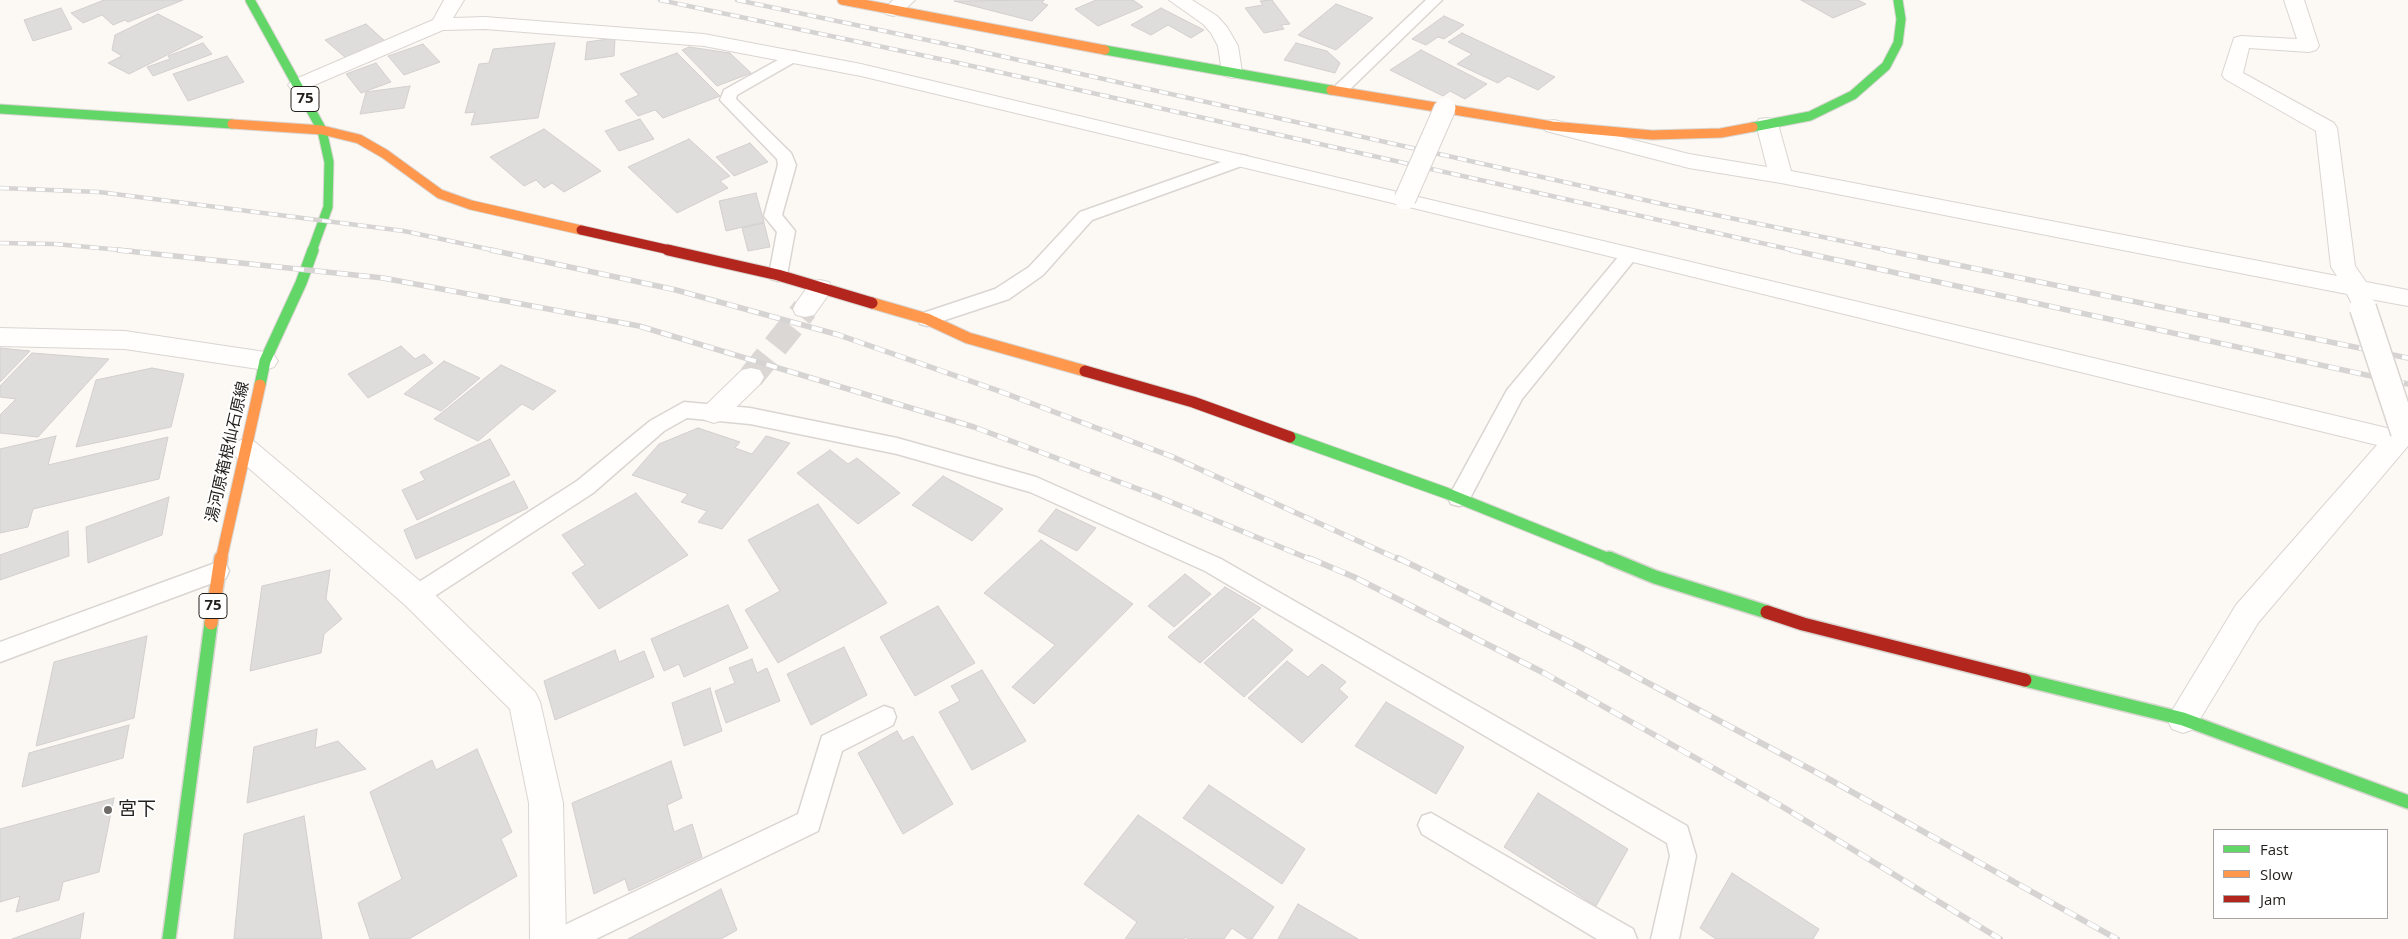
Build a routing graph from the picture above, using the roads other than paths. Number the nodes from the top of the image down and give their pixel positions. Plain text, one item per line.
1 (250, 0) edge
2 (454, 0) edge
3 (842, 0) edge
4 (1179, 0) edge
5 (1436, 0) edge
6 (1898, 0) edge
7 (2294, 0) edge
8 (899, 5) edge
9 (440, 24) junction
10 (794, 56) junction
11 (1232, 72) junction
12 (298, 85) junction
13 (1340, 91) junction
14 (1445, 108) junction
15 (0, 109) edge
16 (1767, 124) junction
17 (1552, 126) junction
18 (322, 130) junction
19 (1241, 160) junction
20 (1781, 176) junction
21 (1405, 199) junction
22 (1630, 254) junction
23 (778, 275) junction
24 (820, 288) junction
25 (2361, 298) junction
26 (2408, 298) edge
27 (805, 309) tunnel mouth
28 (927, 319) junction
29 (0, 338) edge
30 (265, 361) junction
31 (751, 377) tunnel mouth
32 (714, 413) junction
33 (2400, 436) junction
34 (245, 449) junction
35 (1459, 498) junction
36 (218, 571) junction
37 (416, 596) junction
38 (0, 652) edge
39 (884, 717) dead end
40 (2183, 720) junction
41 (2408, 802) edge
42 (1431, 825) dead end
43 (169, 939) edge
44 (548, 939) edge
45 (566, 939) edge
46 (1623, 939) edge
47 (1665, 939) edge

1 - 12 street, 湯河原箱根仙石原線 / 75
2 - 9 street
3 - 8 street
4 - 11 street
5 - 13 lane
6 - 16 street
7 - 25 street
8 - 11 street
9 - 10 street
9 - 12 street
10 - 19 street
10 - 23 lane
11 - 13 street
12 - 18 street, 湯河原箱根仙石原線 / 75
13 - 14 street
14 - 17 street
14 - 21 street, bridge
15 - 18 street
16 - 17 street
16 - 20 street
17 - 20 street
18 - 23 street
18 - 30 street, 湯河原箱根仙石原線 / 75
19 - 21 street
19 - 28 lane
20 - 25 street
21 - 22 street
22 - 33 street
22 - 35 lane
23 - 24 street
24 - 27 street
24 - 28 street
25 - 26 street
25 - 33 street, bridge
28 - 35 street
29 - 30 street
30 - 34 street, 湯河原箱根仙石原線 / 75
31 - 32 street
32 - 37 lane
32 - 47 lane
33 - 40 street
34 - 36 street, 湯河原箱根仙石原線 / 75
34 - 37 street
35 - 40 street
36 - 38 lane
36 - 43 street, 湯河原箱根仙石原線 / 75
37 - 44 street
39 - 45 lane
40 - 41 street
42 - 46 lane

